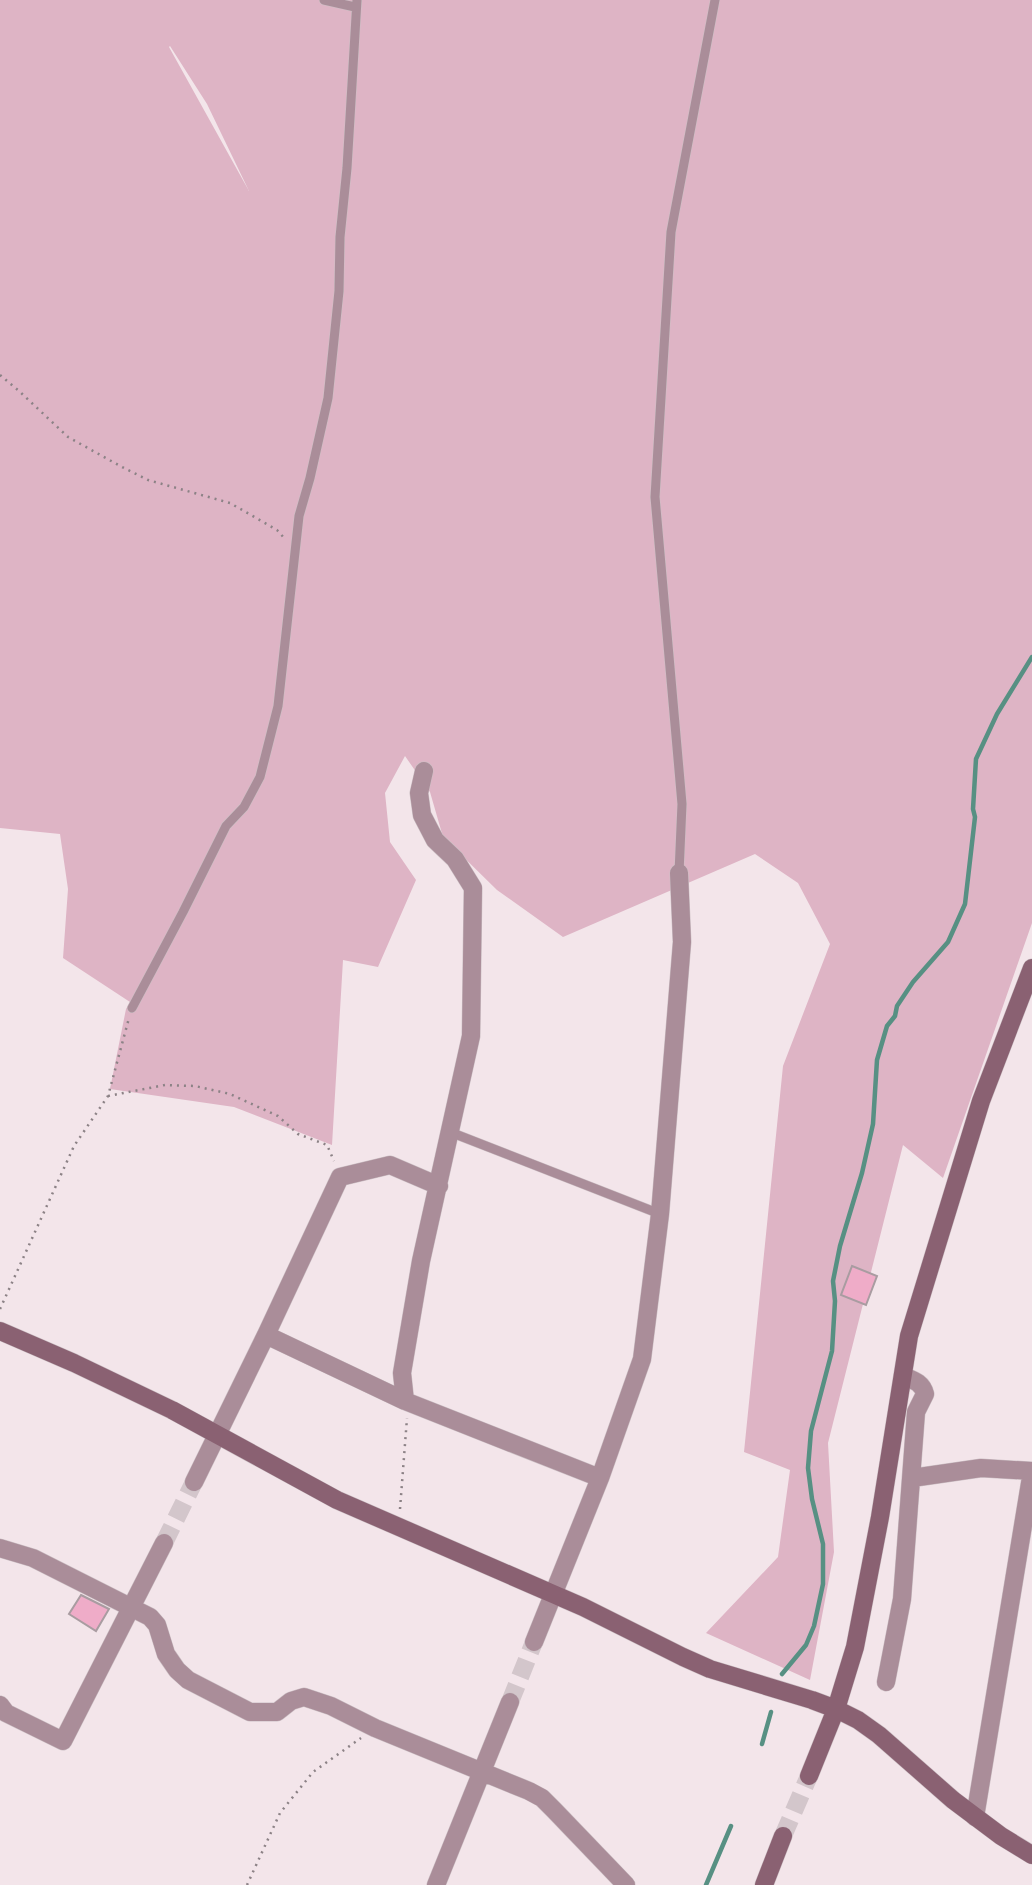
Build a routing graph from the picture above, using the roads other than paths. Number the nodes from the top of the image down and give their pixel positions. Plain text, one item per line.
1 (324, 0) edge
2 (716, 0) edge
3 (356, 4) edge
4 (424, 771) dead end
5 (679, 873) joint
6 (1032, 968) edge
7 (132, 1008) road end
8 (450, 1132) junction
9 (439, 1186) junction
10 (660, 1214) junction
11 (0, 1331) edge
12 (266, 1335) junction
13 (903, 1376) junction
14 (405, 1401) junction
15 (218, 1434) junction
16 (1032, 1471) edge
17 (600, 1478) junction
18 (912, 1478) junction
19 (194, 1482) tunnel mouth
20 (164, 1543) tunnel mouth
21 (0, 1548) edge
22 (554, 1594) junction
23 (132, 1607) junction
24 (534, 1642) tunnel mouth
25 (886, 1682) dead end
26 (510, 1702) tunnel mouth
27 (0, 1706) edge
28 (836, 1709) junction
29 (482, 1771) junction
30 (809, 1776) tunnel mouth
31 (975, 1817) junction
32 (783, 1836) tunnel mouth
33 (1032, 1855) edge
34 (436, 1885) edge
35 (626, 1885) edge
36 (764, 1885) edge

1 - 3 lane
2 - 5 lane
3 - 7 lane
4 - 8 street
5 - 10 street
6 - 13 street
8 - 9 street
8 - 10 lane
9 - 12 street
9 - 14 street
10 - 17 street
11 - 15 street
12 - 14 street
12 - 15 street
13 - 18 street
13 - 28 street
14 - 17 street
15 - 19 street
15 - 22 street
16 - 18 street
16 - 31 street
17 - 22 street
18 - 25 street
20 - 23 street
21 - 23 street
22 - 24 street
22 - 28 street
23 - 27 street
23 - 29 street
26 - 29 street
28 - 30 street
28 - 31 street
29 - 34 street
29 - 35 street
31 - 33 street
32 - 36 street

